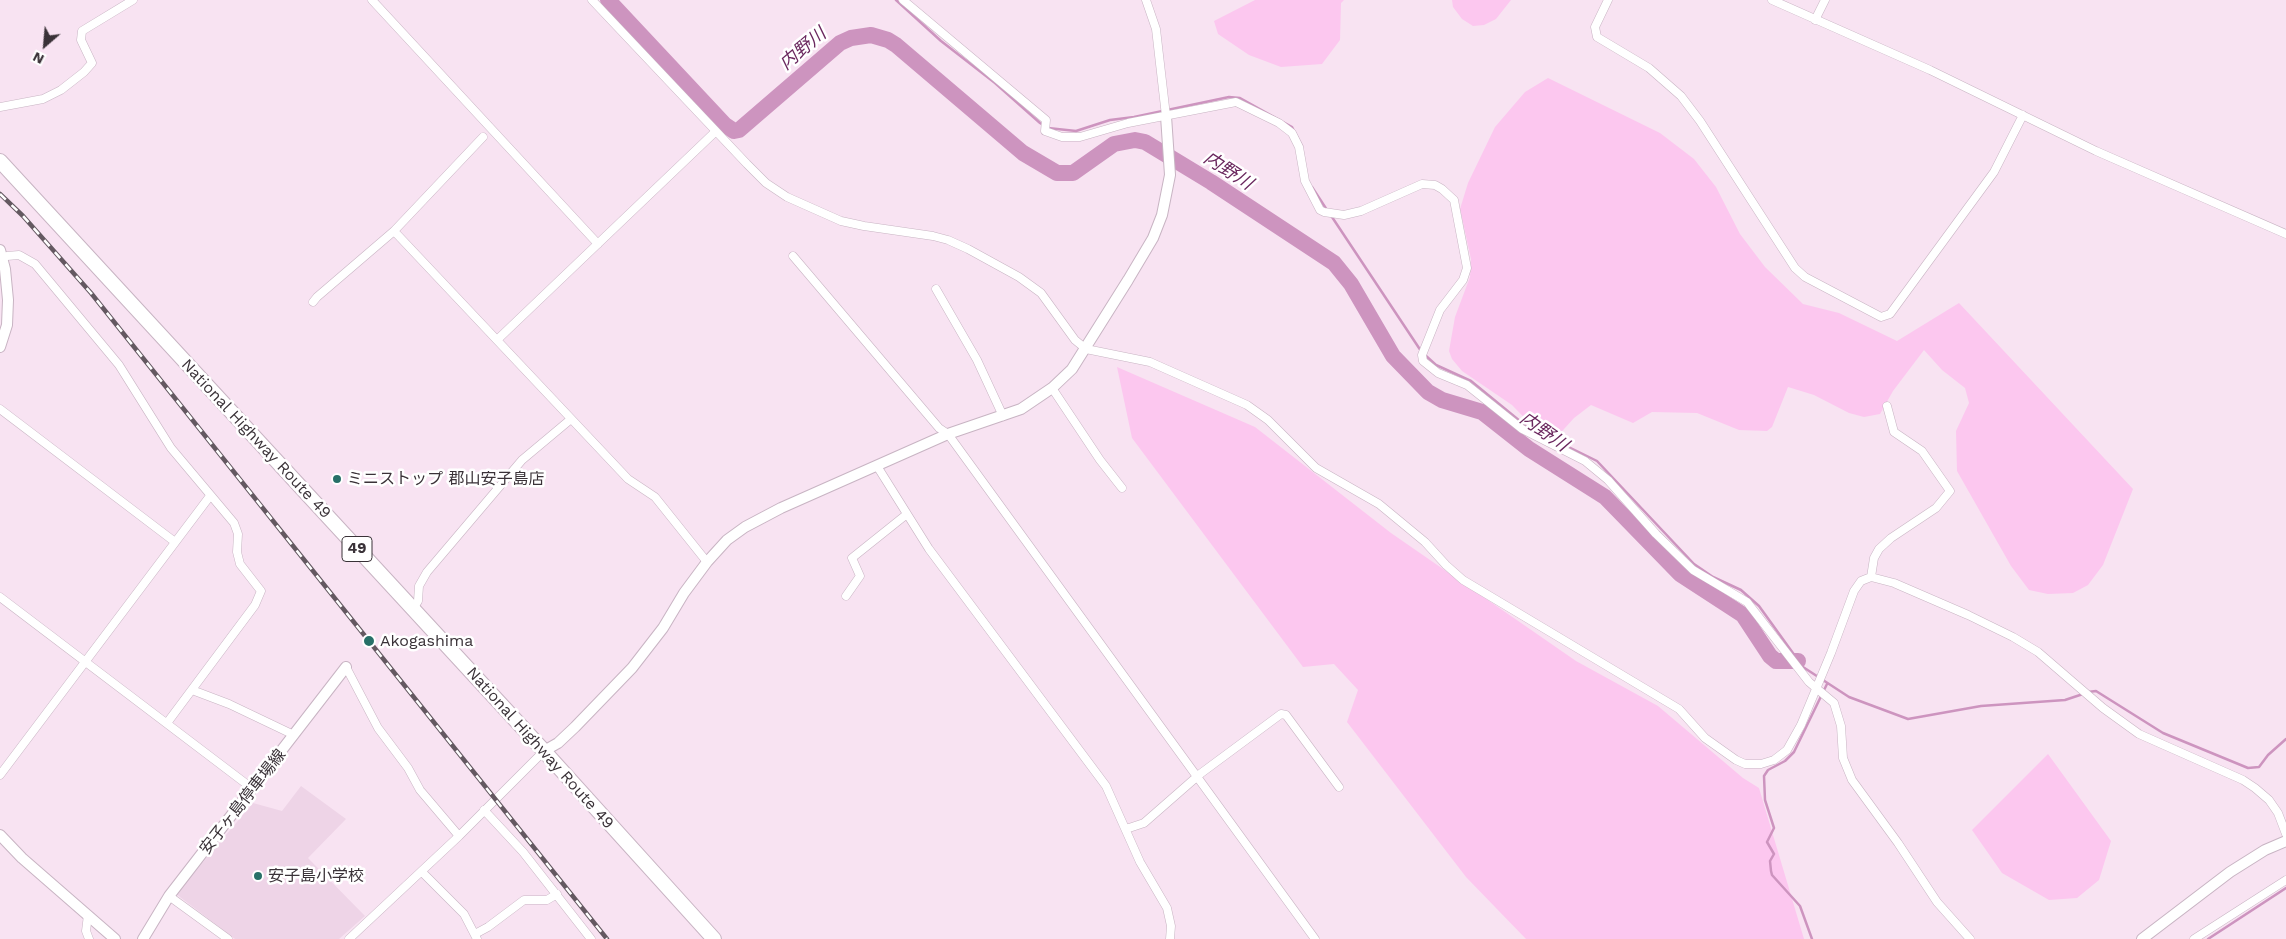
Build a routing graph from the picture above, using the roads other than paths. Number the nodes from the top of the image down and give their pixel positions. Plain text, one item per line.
1 (133, 0) edge
2 (372, 0) edge
3 (592, 0) edge
4 (904, 0) edge
5 (1146, 0) edge
6 (1608, 0) edge
7 (1772, 0) edge
8 (1825, 0) edge
9 (1816, 20) junction
10 (0, 107) edge
11 (2023, 115) junction
12 (1166, 116) junction
13 (716, 133) junction
14 (483, 137) dead end
15 (0, 161) edge
16 (394, 231) junction
17 (2286, 234) edge
18 (598, 244) junction
19 (1, 254) edge
20 (793, 256) dead end
21 (936, 289) dead end
22 (313, 302) dead end
23 (497, 340) junction
24 (0, 347) edge
25 (1086, 349) junction
26 (1052, 388) junction
27 (1887, 406) dead end
28 (0, 409) edge
29 (1003, 416) junction
30 (570, 419) junction
31 (948, 434) junction
32 (877, 466) junction
33 (1122, 488) dead end
34 (210, 496) junction
35 (907, 514) junction
36 (176, 542) junction
37 (707, 562) junction
38 (1870, 576) junction
39 (846, 596) dead end
40 (0, 597) edge
41 (413, 609) junction
42 (85, 662) junction
43 (346, 667) joint
44 (1816, 688) junction
45 (192, 690) junction
46 (167, 723) junction
47 (294, 735) junction
48 (544, 751) junction
49 (0, 775) edge
50 (1198, 778) junction
51 (1339, 787) dead end
52 (253, 789) junction
53 (484, 810) junction
54 (1126, 829) junction
55 (2286, 834) edge
56 (0, 835) edge
57 (459, 836) junction
58 (2286, 841) edge
59 (422, 872) junction
60 (2286, 880) edge
61 (557, 894) junction
62 (170, 896) junction
63 (88, 915) junction
64 (476, 936) edge
65 (2145, 938) edge
66 (89, 939) edge
67 (115, 939) edge
68 (143, 939) edge
69 (228, 939) edge
70 (349, 939) edge
71 (590, 939) edge
72 (714, 939) edge
73 (1170, 939) edge
74 (1315, 939) edge
75 (1970, 939) edge
76 (2194, 939) edge

1 - 10 street
2 - 18 street
3 - 13 street
4 - 12 street
5 - 12 street
6 - 11 street
7 - 9 street
8 - 9 street
9 - 11 street
11 - 17 street
12 - 25 street
12 - 44 street
13 - 18 street
13 - 25 street
14 - 16 street
15 - 41 highway, National Highway Route 49 / 49
16 - 22 street
16 - 23 street
18 - 23 street
19 - 24 street
19 - 34 street
20 - 31 street
21 - 29 street
23 - 30 street
25 - 26 street
25 - 44 street
26 - 29 street
26 - 33 street
27 - 38 street
28 - 36 street
29 - 31 street
30 - 37 street
30 - 41 street
31 - 32 street
31 - 50 street
32 - 35 street
32 - 37 street
34 - 36 street
34 - 45 street
35 - 39 street
35 - 54 street
36 - 42 street
37 - 48 street
38 - 44 street
38 - 55 street
40 - 42 street
41 - 48 highway, National Highway Route 49 / 49
42 - 46 street
42 - 49 street
43 - 47 street, 安子ヶ島停車場線
43 - 57 street
44 - 75 street
45 - 46 street
45 - 47 street
46 - 52 street
47 - 52 street, 安子ヶ島停車場線
48 - 53 street
48 - 72 highway, National Highway Route 49 / 49
50 - 51 street
50 - 54 street
50 - 74 street
52 - 62 street, 安子ヶ島停車場線
53 - 57 street
53 - 61 street
54 - 73 street
56 - 63 street
57 - 59 street
58 - 65 street
59 - 64 street
59 - 70 street
60 - 76 street
61 - 64 street
61 - 71 street
62 - 68 street, 安子ヶ島停車場線
62 - 69 street
63 - 66 street
63 - 67 street

